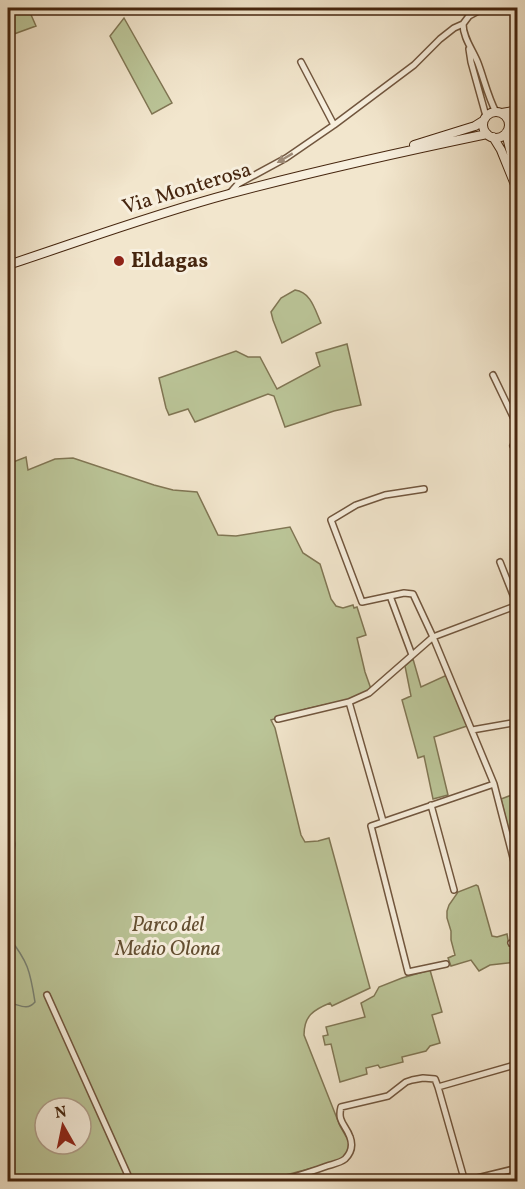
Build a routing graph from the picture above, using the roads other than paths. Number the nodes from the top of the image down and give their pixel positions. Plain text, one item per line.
1 (484, 8) edge
2 (463, 24) junction
3 (469, 45) junction
4 (301, 62) dead end
5 (518, 110) edge
6 (499, 113) junction
7 (485, 119) junction
8 (518, 122) edge
9 (334, 125) junction
10 (507, 130) junction
11 (490, 136) junction
12 (378, 157) junction
13 (518, 181) edge
14 (518, 192) edge
15 (229, 194) junction
16 (8, 265) edge
17 (493, 375) dead end
18 (518, 427) edge
19 (424, 489) dead end
20 (500, 562) dead end
21 (390, 596) junction
22 (517, 605) edge
23 (434, 637) junction
24 (412, 655) junction
25 (349, 702) junction
26 (278, 719) dead end
27 (518, 722) edge
28 (472, 730) junction
29 (494, 784) junction
30 (431, 805) junction
31 (383, 821) junction
32 (514, 853) edge
33 (518, 877) edge
34 (454, 890) dead end
35 (518, 941) edge
36 (511, 943) dead end
37 (446, 963) dead end
38 (47, 995) dead end
39 (518, 1064) edge
40 (438, 1087) junction
41 (516, 1168) edge
42 (299, 1176) junction
43 (518, 1179) edge
44 (465, 1181) edge
45 (132, 1182) edge
46 (277, 1182) edge
47 (304, 1182) edge

1 - 2 street
2 - 3 street
2 - 9 street
3 - 6 street
3 - 7 street
4 - 9 street
5 - 6 main road
6 - 7 main road
6 - 10 main road
7 - 11 main road
7 - 12 main road, Via Monterosa
8 - 10 main road
9 -> 15 street
10 - 11 main road
10 - 13 main road
11 - 12 main road, Via Monterosa
11 - 14 main road
12 - 15 main road, Via Monterosa
15 - 16 main road, Via Monterosa
17 - 18 street
19 - 21 street
20 - 22 street
21 - 23 street
21 - 24 street
22 - 23 street
23 - 24 street
23 - 28 street
24 - 25 street
25 - 26 street
25 - 31 street
27 - 28 street
28 - 29 street
29 - 30 street
29 - 32 street
30 - 31 street
30 - 34 street
31 - 37 street
32 - 33 street
35 - 36 street
38 - 45 street
39 - 40 street
40 - 42 street
40 - 44 street
41 - 43 street
41 - 44 street
42 - 46 street
42 - 47 street

